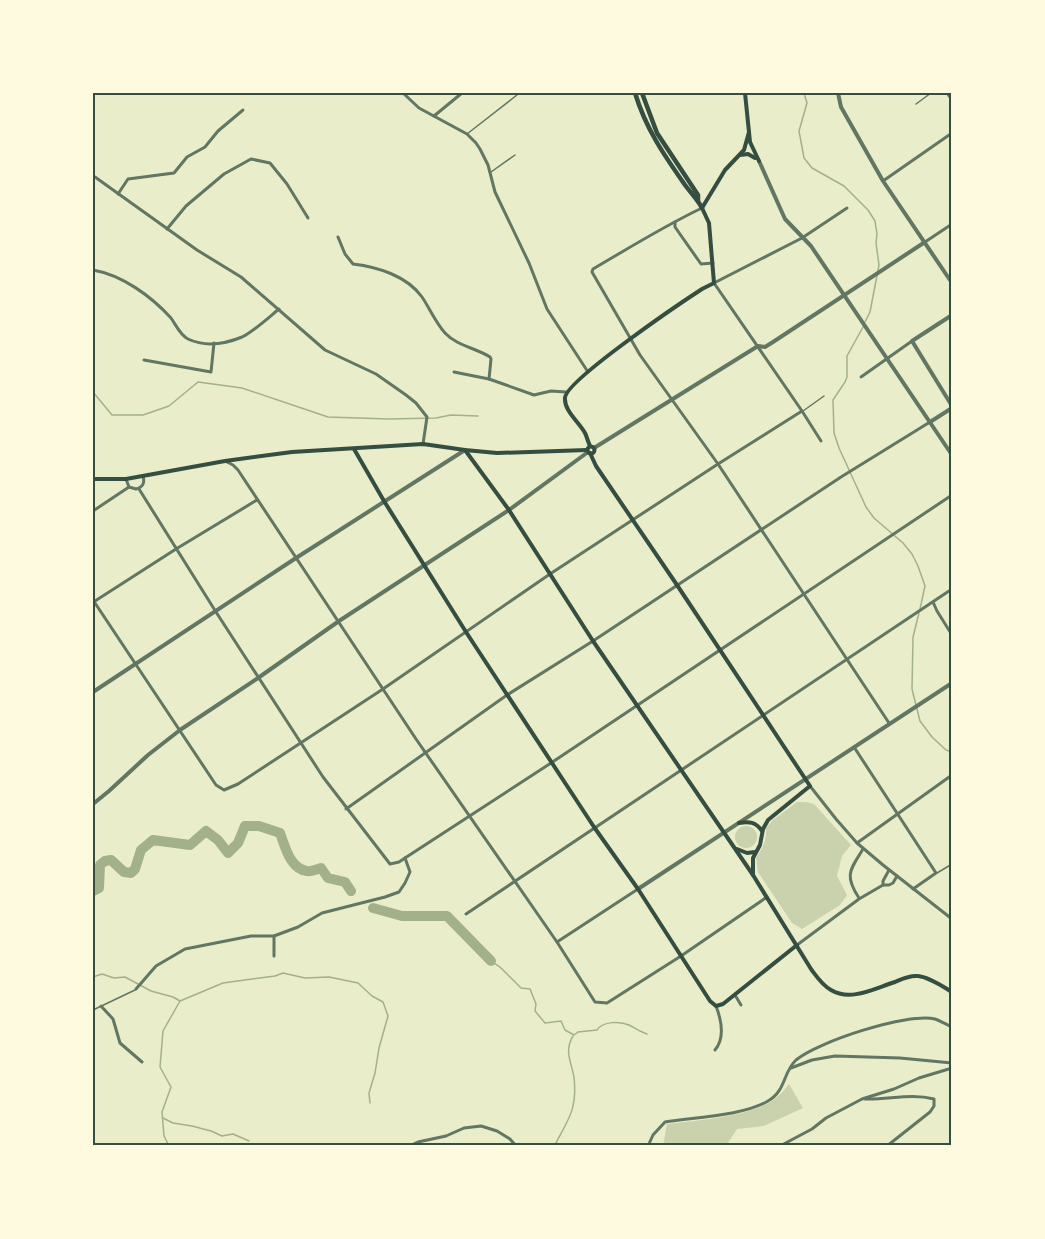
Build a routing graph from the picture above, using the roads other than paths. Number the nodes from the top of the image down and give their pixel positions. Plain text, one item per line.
1 (403, 93) edge
2 (462, 93) edge
3 (635, 93) edge
4 (642, 93) edge
5 (745, 93) edge
6 (838, 93) edge
7 (931, 93) edge
8 (947, 93) edge
9 (517, 95) dead end
10 (952, 100) edge
11 (916, 104) dead end
12 (243, 110) dead end
13 (434, 116) junction
14 (749, 132) junction
15 (952, 133) edge
16 (467, 134) junction
17 (515, 155) dead end
18 (739, 156) junction
19 (759, 161) junction
20 (490, 173) junction
21 (95, 177) dead end
22 (883, 180) junction
23 (118, 194) junction
24 (699, 201) junction
25 (702, 208) junction
26 (847, 208) dead end
27 (308, 218) dead end
28 (676, 221) junction
29 (952, 224) edge
30 (167, 229) junction
31 (338, 237) dead end
32 (802, 238) junction
33 (925, 242) junction
34 (713, 263) junction
35 (93, 270) edge
36 (714, 283) junction
37 (952, 283) edge
38 (844, 295) junction
39 (279, 309) junction
40 (952, 315) edge
41 (630, 339) junction
42 (912, 341) junction
43 (214, 343) junction
44 (758, 346) junction
45 (887, 358) junction
46 (144, 360) dead end
47 (454, 372) dead end
48 (588, 372) junction
49 (861, 377) dead end
50 (489, 379) junction
51 (566, 392) junction
52 (824, 396) dead end
53 (672, 399) junction
54 (952, 407) edge
55 (802, 411) junction
56 (930, 422) junction
57 (821, 441) dead end
58 (423, 444) junction
59 (354, 449) junction
60 (465, 450) junction
61 (590, 450) junction
62 (952, 455) edge
63 (225, 461) junction
64 (717, 464) junction
65 (143, 477) junction
66 (93, 479) edge
67 (126, 479) junction
68 (129, 487) junction
69 (139, 489) junction
70 (952, 495) edge
71 (258, 500) junction
72 (384, 501) junction
73 (508, 510) junction
74 (93, 511) edge
75 (633, 520) junction
76 (761, 530) junction
77 (176, 549) junction
78 (296, 558) junction
79 (425, 565) junction
80 (550, 574) junction
81 (677, 585) junction
82 (952, 589) edge
83 (804, 595) junction
84 (93, 601) edge
85 (933, 602) junction
86 (216, 612) junction
87 (339, 621) junction
88 (466, 632) junction
89 (952, 635) edge
90 (593, 641) junction
91 (720, 650) junction
92 (847, 660) junction
93 (136, 664) junction
94 (258, 678) junction
95 (952, 683) edge
96 (383, 689) junction
97 (93, 692) edge
98 (507, 695) junction
99 (638, 705) junction
100 (763, 716) junction
101 (889, 723) junction
102 (180, 730) junction
103 (300, 743) junction
104 (853, 747) junction
105 (426, 753) junction
106 (551, 763) junction
107 (682, 770) junction
108 (952, 775) edge
109 (805, 779) junction
110 (810, 786) junction
111 (93, 804) edge
112 (346, 809) junction
113 (896, 815) junction
114 (469, 816) junction
115 (740, 823) junction
116 (594, 827) junction
117 (763, 832) junction
118 (724, 834) junction
119 (857, 843) junction
120 (734, 847) junction
121 (863, 849) junction
122 (756, 851) junction
123 (405, 858) junction
124 (952, 864) edge
125 (889, 870) junction
126 (936, 873) junction
127 (753, 875) junction
128 (897, 876) junction
129 (514, 881) junction
130 (883, 885) junction
131 (638, 889) junction
132 (913, 889) junction
133 (767, 897) junction
134 (859, 899) junction
135 (465, 914) dead end
136 (952, 919) edge
137 (274, 936) junction
138 (557, 942) junction
139 (797, 945) junction
140 (274, 956) dead end
141 (681, 956) junction
142 (136, 989) joint
143 (952, 992) edge
144 (735, 995) junction
145 (741, 1005) dead end
146 (101, 1006) junction
147 (716, 1006) junction
148 (93, 1010) edge
149 (952, 1027) edge
150 (715, 1050) dead end
151 (142, 1062) dead end
152 (952, 1063) edge
153 (952, 1068) edge
154 (789, 1069) junction
155 (862, 1099) junction
156 (409, 1146) edge
157 (516, 1146) edge
158 (648, 1146) edge
159 (780, 1146) edge
160 (887, 1146) edge

1 - 13 street
2 - 13 street
3 - 24 main road
4 - 24 main road
5 - 14 main road
6 - 22 street
7 - 11 lane
8 - 10 street
9 - 16 lane
12 - 23 street
13 - 16 street
14 - 18 main road
14 - 19 main road
15 - 22 street
16 - 20 street
17 - 20 lane
18 - 19 main road
18 - 25 main road
19 - 32 street
20 - 48 street
21 - 23 street
22 - 33 street
23 - 30 street
24 - 25 main road
25 - 28 street
25 - 34 main road
26 - 32 street
27 - 30 street
28 - 34 street
28 - 41 street
29 - 33 street
30 - 39 street
31 - 50 street
32 - 36 street
32 - 38 street
33 - 37 street
33 - 38 street
34 - 36 main road
35 - 43 street
36 - 41 main road
36 - 44 street
38 - 44 street
38 - 45 street
39 - 43 street
39 - 58 street
40 - 42 street
41 - 48 main road
41 - 53 street
42 - 45 street
42 - 54 street
43 - 46 street
44 - 53 street
44 - 55 street
45 - 49 street
45 - 56 street
47 - 50 street
48 - 51 main road
50 - 51 street
51 - 61 main road
52 - 55 lane
53 - 61 street
53 - 64 street
54 - 56 street
55 - 57 street
55 - 64 street
56 - 62 street
56 - 76 street
58 - 59 main road
58 - 60 main road
59 - 63 main road
59 - 72 main road
60 - 61 main road
60 - 72 street
60 - 73 main road
61 - 73 street
61 - 75 main road
63 - 65 main road
63 - 71 street
64 - 75 street
64 - 76 street
65 - 67 main road
65 - 69 street
66 - 67 main road
67 - 68 street
68 - 69 street
68 - 74 street
69 - 77 street
70 - 83 street
71 - 77 street
71 - 78 street
72 - 78 street
72 - 79 main road
73 - 79 street
73 - 80 main road
75 - 80 street
75 - 81 main road
76 - 81 street
76 - 83 street
77 - 84 street
77 - 86 street
78 - 86 street
78 - 87 street
79 - 87 street
79 - 88 main road
80 - 88 street
80 - 90 main road
81 - 90 street
81 - 91 main road
82 - 85 street
83 - 91 street
83 - 92 street
84 - 93 street
85 - 89 street
85 - 92 street
86 - 93 street
86 - 94 street
87 - 94 street
87 - 96 street
88 - 96 street
88 - 98 main road
90 - 98 street
90 - 99 main road
91 - 99 street
91 - 100 main road
92 - 100 street
92 - 101 street
93 - 97 street
93 - 102 street
94 - 102 street
94 - 103 street
95 - 101 street
96 - 103 street
96 - 105 street
98 - 105 street
98 - 106 main road
99 - 106 street
99 - 107 main road
100 - 107 street
100 - 109 main road
101 - 104 street
102 - 103 street
102 - 111 street
103 - 112 street
104 - 109 street
104 - 113 street
105 - 112 street
105 - 114 street
106 - 114 street
106 - 116 main road
107 - 116 street
107 - 118 main road
108 - 113 street
109 - 110 main road
109 - 115 street
110 - 117 main road
110 - 119 street
112 - 123 street
113 - 119 street
113 - 126 street
114 - 123 street
114 - 129 street
115 - 117 main road
115 - 118 street
116 - 129 street
116 - 131 main road
117 - 122 main road
118 - 120 main road
118 - 131 street
119 - 121 street
120 - 122 main road
120 - 127 main road
121 - 125 street
121 - 134 street
122 - 127 main road
123 - 137 street
124 - 126 lane
125 - 128 street
125 - 130 street
126 - 132 street
127 - 133 main road
128 - 130 street
128 - 132 street
129 - 135 street
129 - 138 street
130 - 134 street
131 - 138 street
131 - 141 main road
132 - 136 street
133 - 139 main road
133 - 141 street
134 - 139 street
137 - 140 street
137 - 142 street
138 - 141 street
139 - 143 main road
139 - 144 main road
141 - 147 main road
142 - 146 lane
144 - 145 street
144 - 147 main road
146 - 148 lane
146 - 151 street
147 - 150 street
149 - 154 street
152 - 154 street
153 - 155 street
154 - 158 street
155 - 159 street
155 - 160 street
156 - 157 street

